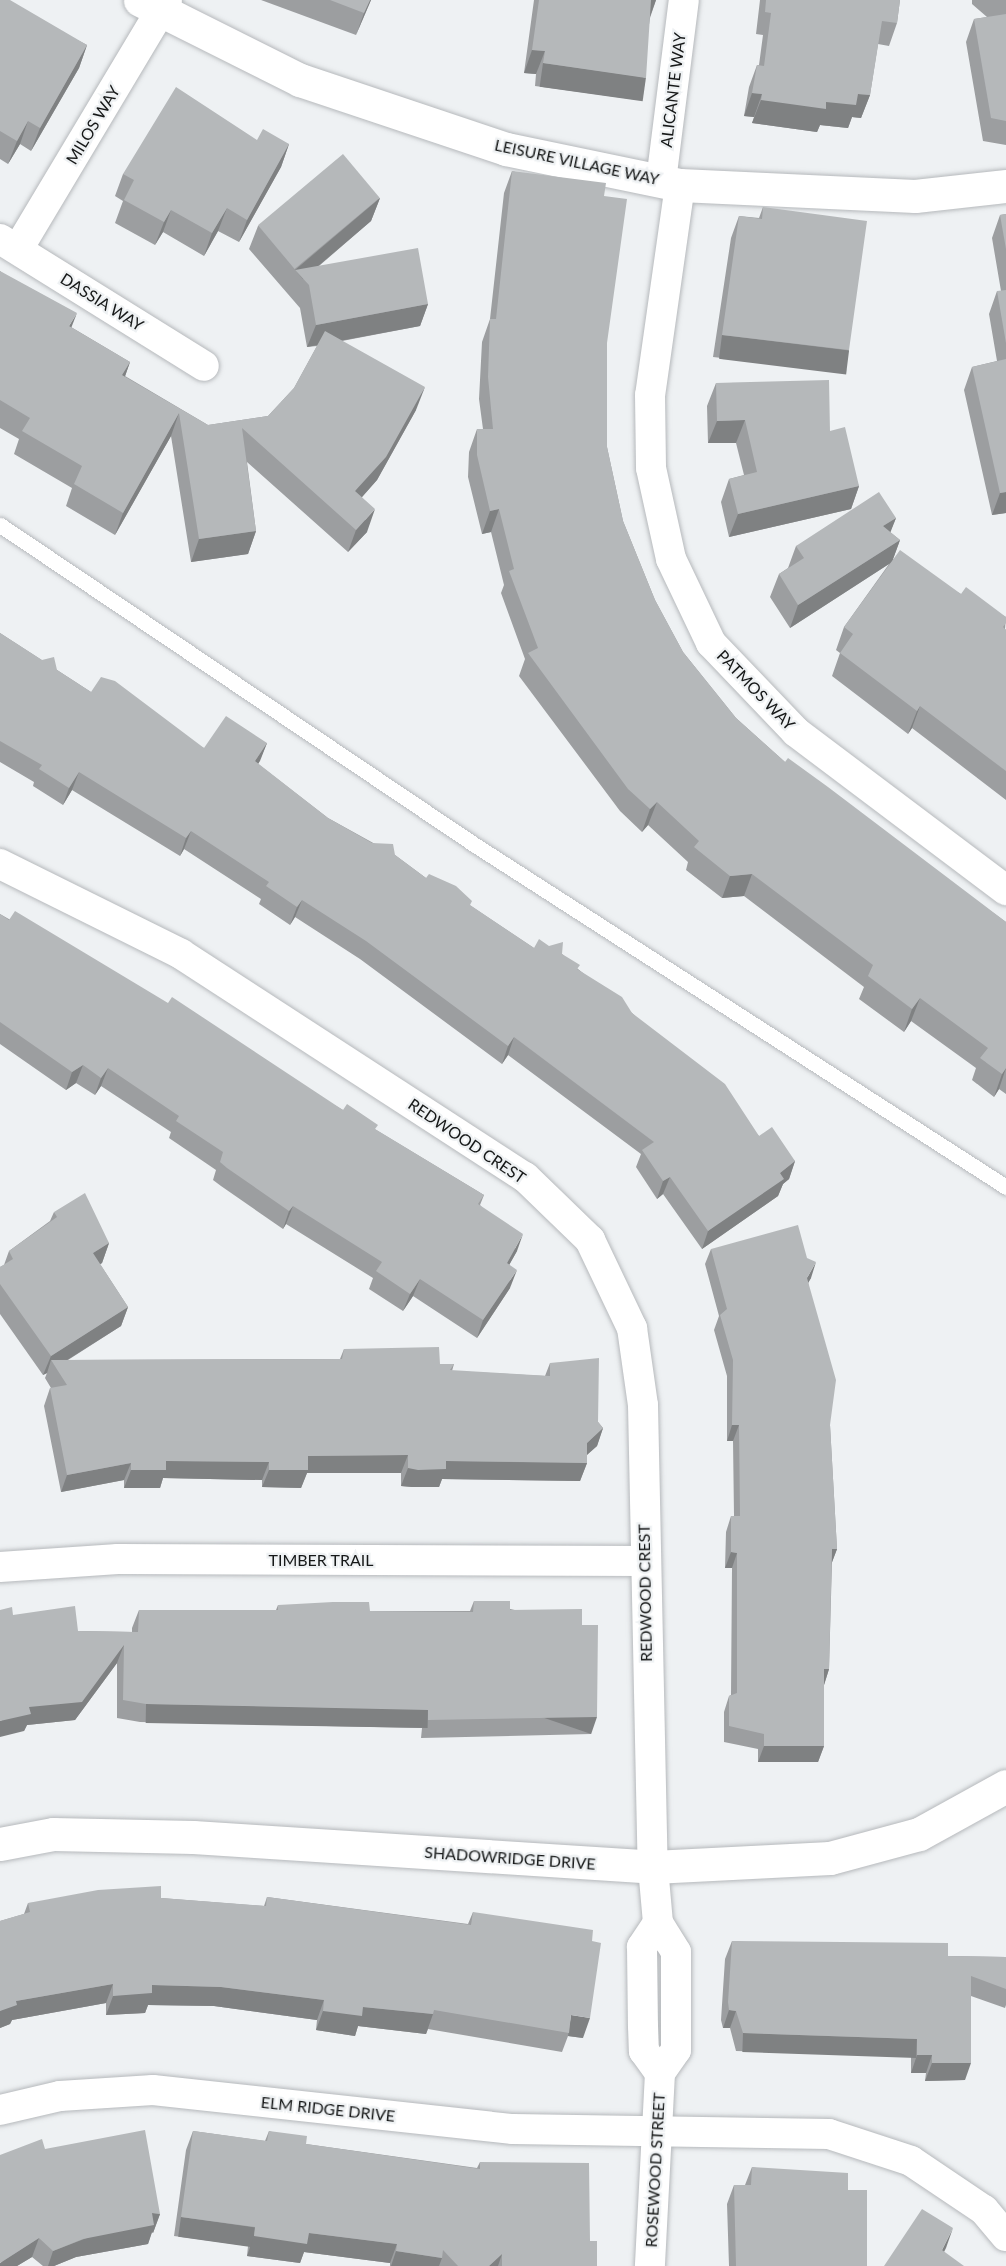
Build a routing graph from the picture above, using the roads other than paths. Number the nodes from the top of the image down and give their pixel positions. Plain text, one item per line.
1 (684, 0) edge
2 (156, 4) edge
3 (670, 183) junction
4 (1006, 186) edge
5 (9, 244) edge
6 (204, 366) dead end
7 (0, 525) edge
8 (0, 864) edge
9 (1006, 890) edge
10 (1006, 1187) edge
11 (643, 1561) junction
12 (0, 1567) edge
13 (1006, 1786) edge
14 (0, 1844) edge
15 (653, 1867) junction
16 (0, 2110) edge
17 (657, 2130) junction
18 (1006, 2236) edge
19 (650, 2266) edge

1 - 3 street, ALICANTE WAY
2 - 3 street, LEISURE VILLAGE WAY
2 - 5 street, MILOS WAY
3 - 4 street, LEISURE VILLAGE WAY
3 - 9 street, PATMOS WAY
5 - 6 street, DASSIA WAY
7 - 10 lane
8 - 11 street, REDWOOD CREST
11 - 12 street, TIMBER TRAIL
11 - 15 street, REDWOOD CREST
13 - 15 street, SHADOWRIDGE DRIVE
14 - 15 street, SHADOWRIDGE DRIVE
15 - 17 street, ROSEWOOD STREET
16 - 17 street, ELM RIDGE DRIVE
17 - 18 street, ELM RIDGE DRIVE
17 - 19 street, ROSEWOOD STREET

